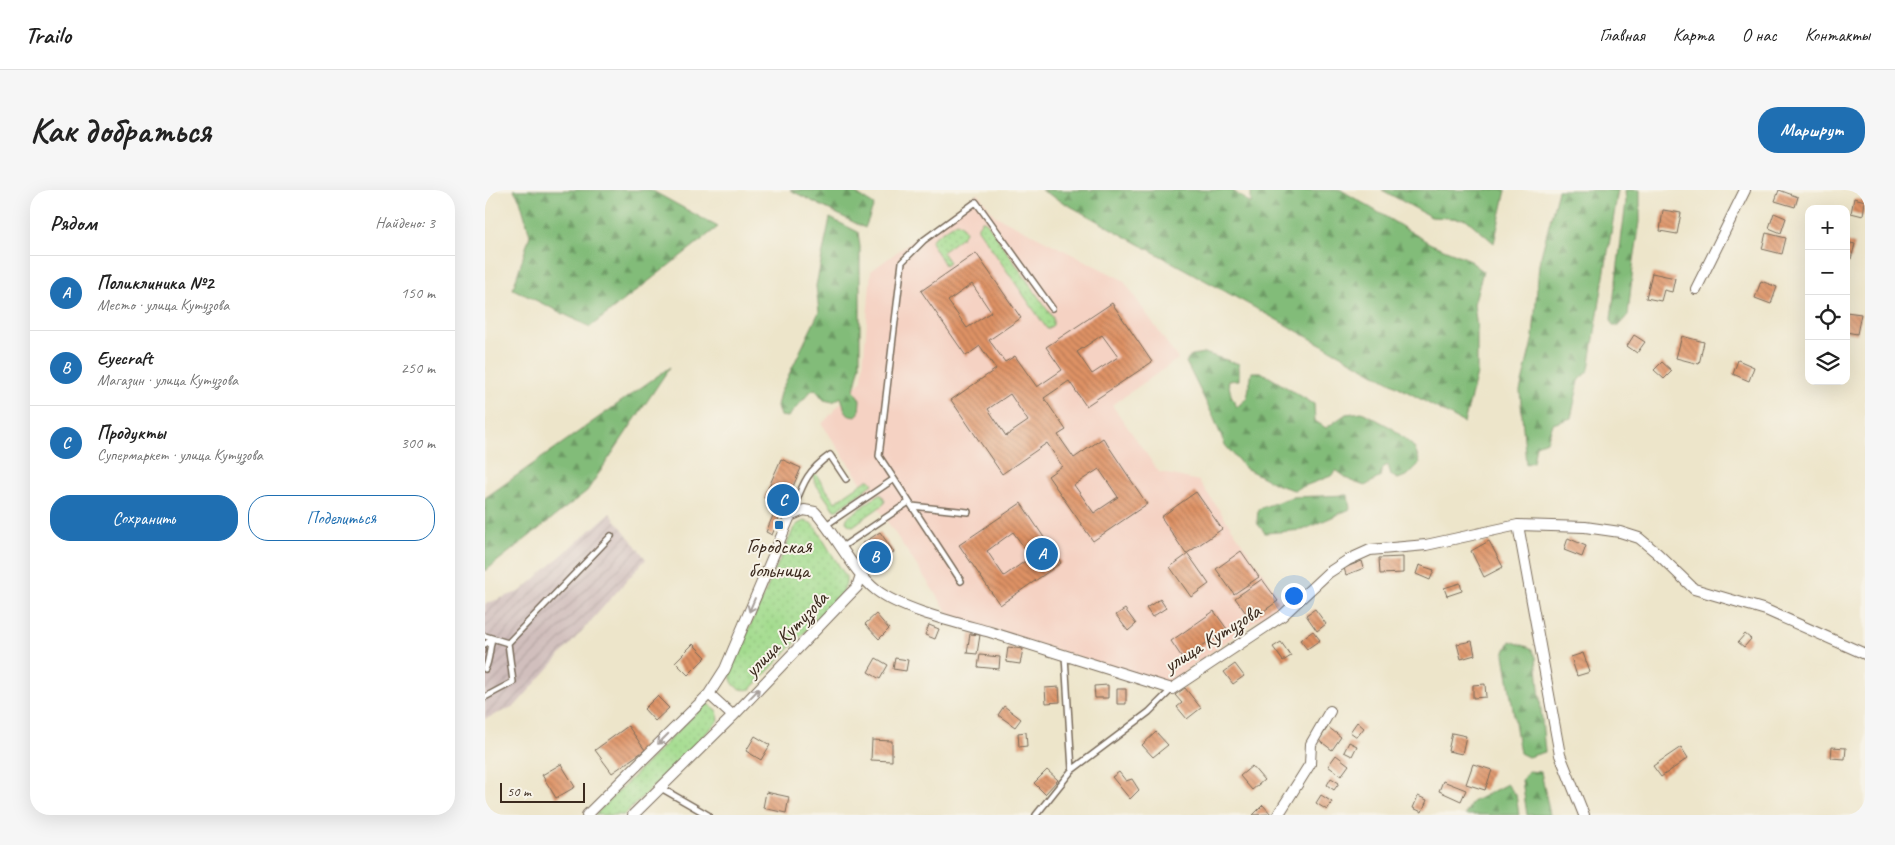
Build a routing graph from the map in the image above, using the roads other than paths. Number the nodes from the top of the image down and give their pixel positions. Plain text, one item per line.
1 (1745, 190) edge
2 (1696, 289) dead end
3 (1052, 308) dead end
4 (893, 478) junction
5 (846, 479) dead end
6 (911, 504) junction
7 (968, 512) dead end
8 (790, 516) junction
9 (826, 525) junction
10 (1518, 525) junction
11 (611, 536) dead end
12 (842, 547) junction
13 (861, 575) junction
14 (961, 580) dead end
15 (485, 636) edge
16 (493, 639) junction
17 (508, 643) junction
18 (485, 644) edge
19 (1865, 654) edge
20 (1065, 655) junction
21 (485, 669) edge
22 (1172, 690) junction
23 (709, 694) junction
24 (485, 697) edge
25 (1330, 711) dead end
26 (733, 716) junction
27 (1072, 770) junction
28 (661, 788) junction
29 (587, 815) edge
30 (633, 815) edge
31 (708, 815) edge
32 (1036, 815) edge
33 (1278, 815) edge
34 (1584, 815) edge

1 - 2 street
3 - 4 lane
4 - 6 lane
4 - 9 lane
5 - 8 lane
6 - 7 lane
6 - 12 lane
6 - 14 lane
8 - 9 street, улица Кутузова
8 -> 23 street, улица Кутузова
9 - 12 street, улица Кутузова
10 - 19 street, улица Кутузова
10 - 22 street, улица Кутузова
10 - 34 street
11 - 17 lane
12 - 13 street, улица Кутузова
13 - 20 street, улица Кутузова
26 -> 13 street, улица Кутузова
15 - 16 lane
16 - 17 lane
16 - 18 lane
16 - 21 lane
17 - 24 lane
20 - 22 street, улица Кутузова
20 - 27 lane
22 - 27 lane
23 - 26 street
23 -> 29 street, улица Кутузова
25 - 33 street
26 - 28 street, улица Кутузова
27 - 32 lane
28 - 30 street, улица Кутузова
28 - 31 lane

